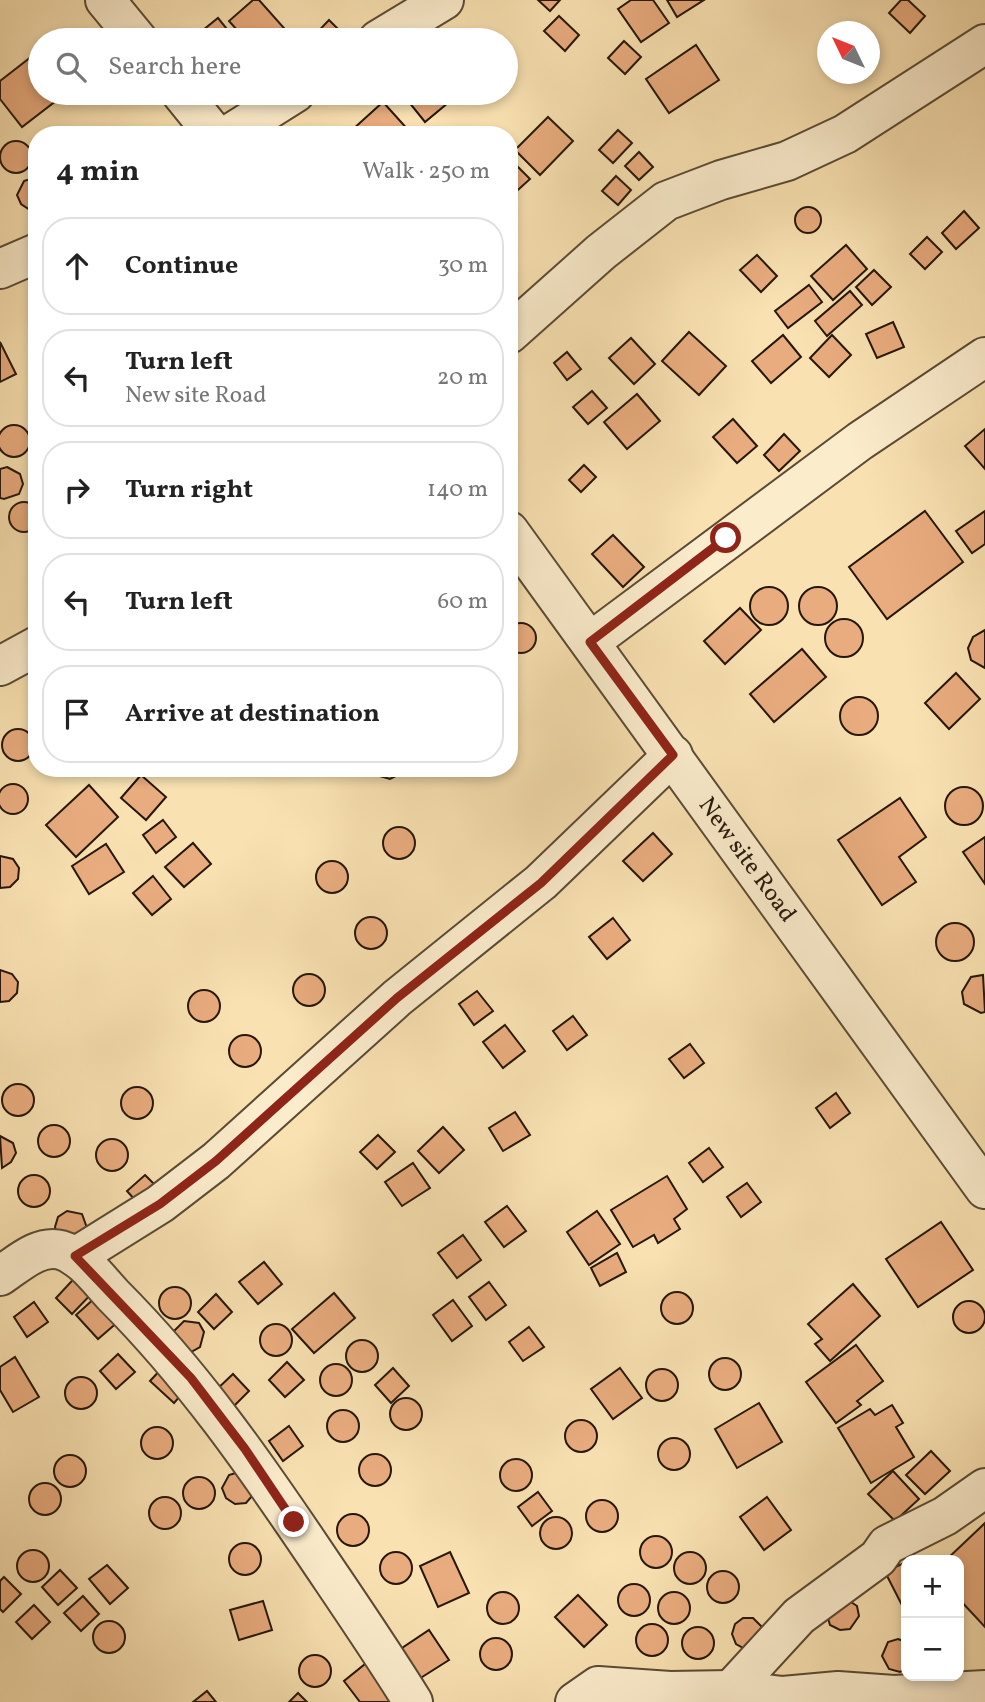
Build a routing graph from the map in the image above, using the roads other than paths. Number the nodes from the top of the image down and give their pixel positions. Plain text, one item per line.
1 (105, 0) edge
2 (444, 0) edge
3 (128, 28) edge
4 (398, 28) edge
5 (985, 44) edge
6 (191, 105) edge
7 (276, 105) edge
8 (208, 126) edge
9 (242, 126) edge
10 (28, 258) edge
11 (0, 270) edge
12 (518, 326) edge
13 (985, 357) edge
14 (518, 543) edge
15 (590, 642) junction
16 (28, 651) edge
17 (0, 666) edge
18 (673, 755) junction
19 (978, 1165) edge
20 (75, 1256) junction
21 (0, 1276) edge
22 (985, 1488) edge
23 (731, 1690) junction
24 (985, 1690) edge
25 (413, 1702) edge
26 (575, 1702) edge

1 - 3 street
2 - 4 street
5 - 12 street
6 - 8 street
7 - 9 street
10 - 11 street
13 - 15 street
14 - 15 street, New site Road
15 - 18 street, New site Road
16 - 17 street
18 - 19 street, New site Road
18 - 20 street
20 - 21 street
20 - 25 street
22 - 23 street
23 - 24 street
23 - 26 street

